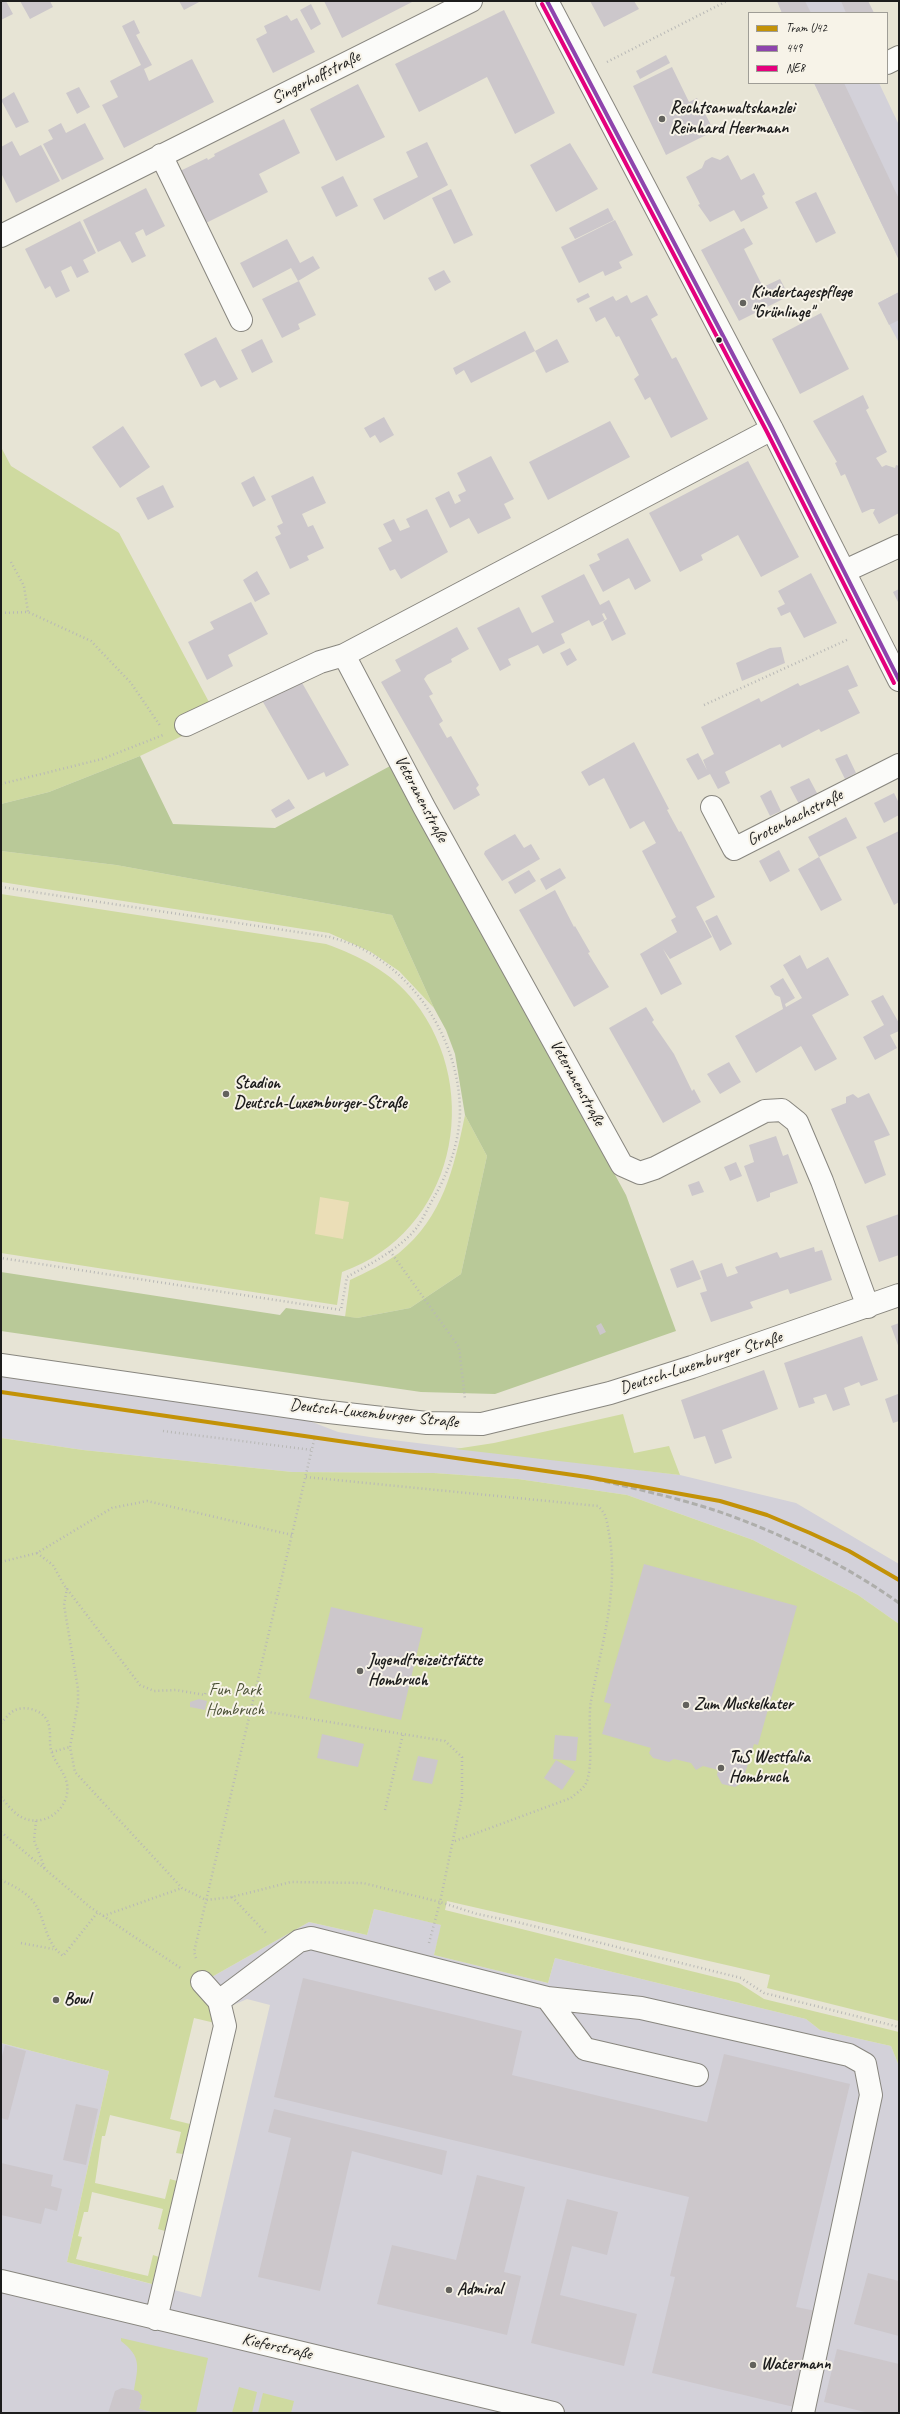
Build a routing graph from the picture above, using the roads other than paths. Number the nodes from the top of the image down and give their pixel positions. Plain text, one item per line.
1 (471, 1) edge
2 (547, 1) edge
3 (899, 56) edge
4 (888, 62) edge
5 (161, 155) junction
6 (1, 236) edge
7 (241, 320) dead end
8 (772, 429) junction
9 (899, 546) edge
10 (845, 571) junction
11 (344, 655) junction
12 (899, 680) edge
13 (186, 725) dead end
14 (899, 765) edge
15 (712, 807) dead end
16 (899, 1295) edge
17 (868, 1307) junction
18 (1, 1365) edge
19 (202, 1982) road end
20 (547, 1998) junction
21 (219, 2001) junction
22 (697, 2075) dead end
23 (1, 2281) edge
24 (156, 2318) junction
25 (553, 2413) edge
26 (803, 2413) edge

1 - 5 street, Singerhoffstraße
2 - 8 street
3 - 4 street
5 - 6 street, Singerhoffstraße
5 - 7 street
8 - 10 street
8 - 11 street
9 - 10 street
10 - 12 street
11 - 13 street
11 - 17 street, Veteranenstraße
14 - 15 street, Grotenbachstraße
16 - 17 street, Deutsch-Luxemburger Straße
17 - 18 street, Deutsch-Luxemburger Straße
19 - 21 street
20 - 21 street
20 - 22 street
20 - 26 street
21 - 24 street
23 - 24 street, Kieferstraße
24 - 25 street, Kieferstraße

